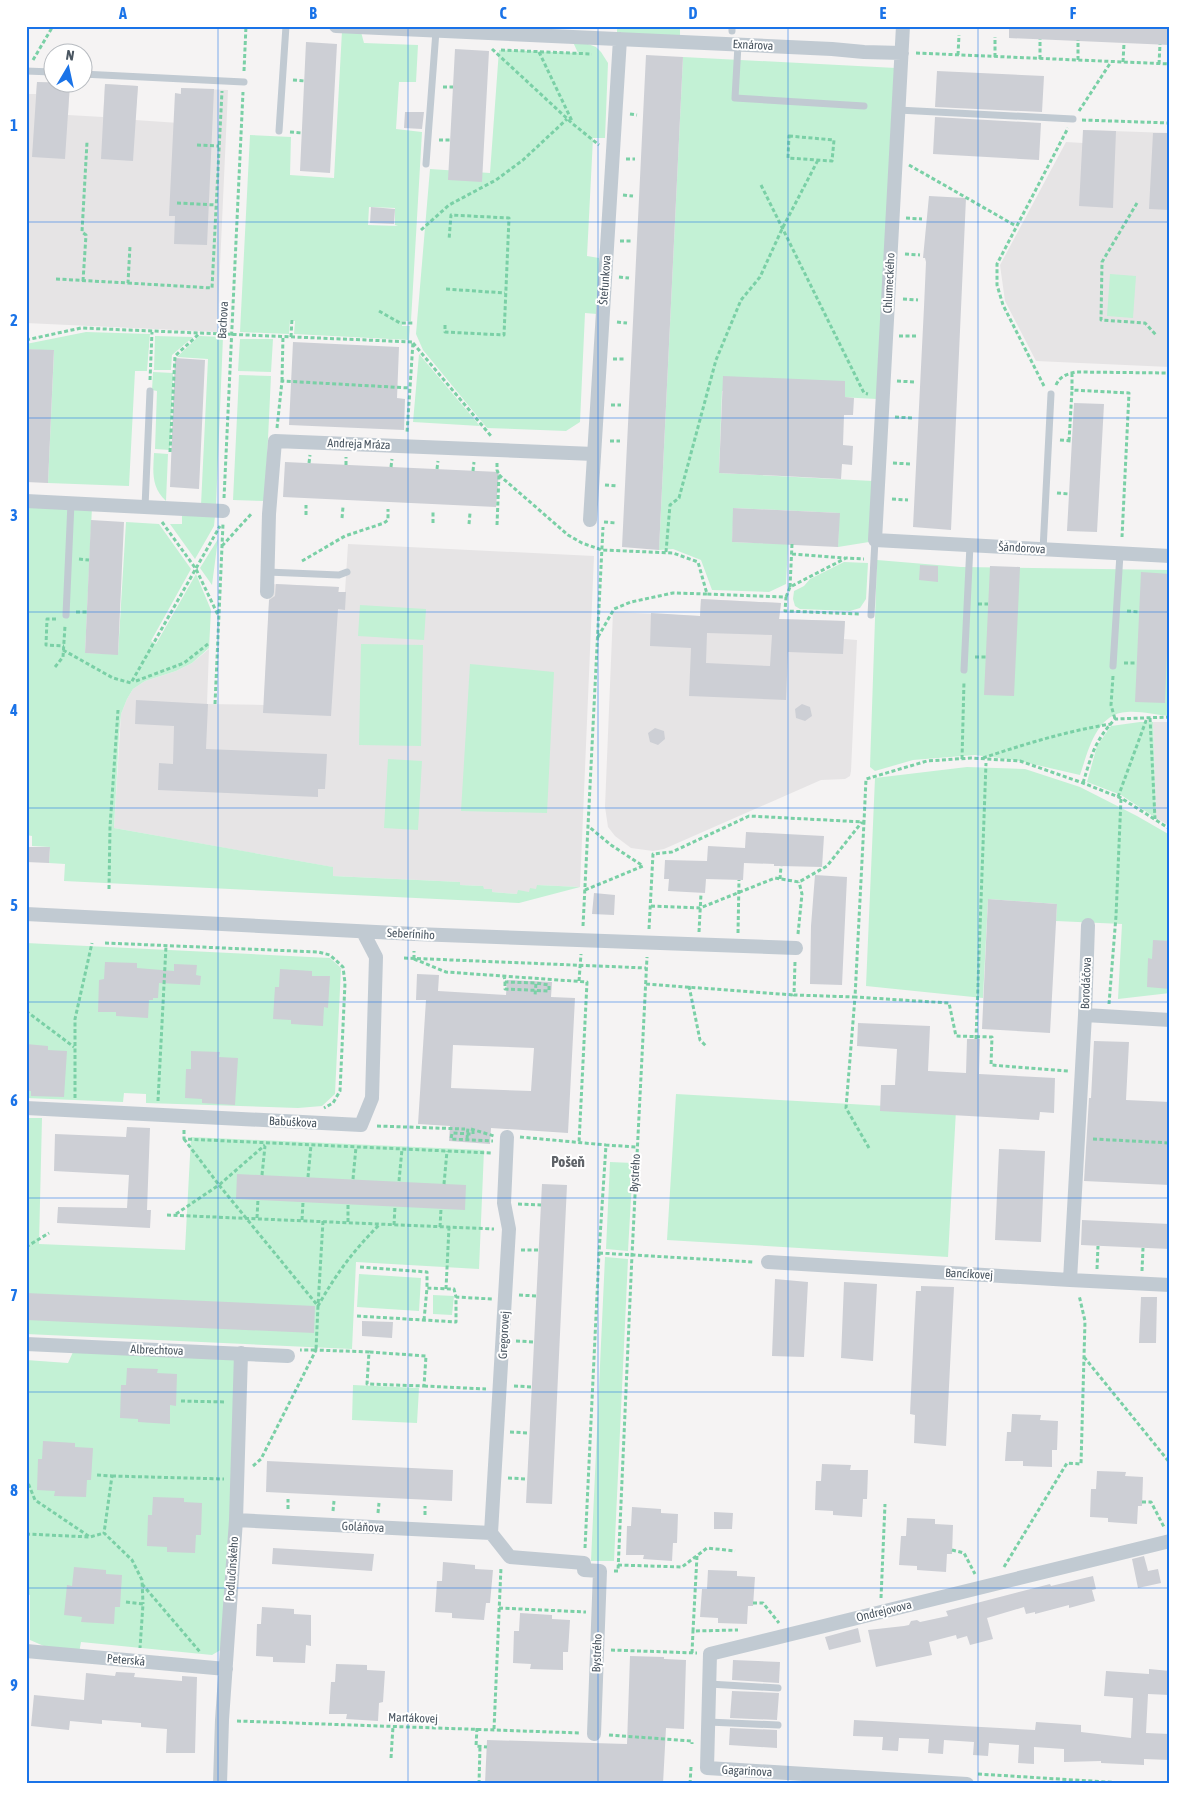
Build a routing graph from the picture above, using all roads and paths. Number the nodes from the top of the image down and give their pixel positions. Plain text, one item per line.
1 (53, 26) edge
2 (246, 26) edge
3 (286, 26) edge
4 (336, 26) edge
5 (902, 26) edge
6 (363, 27) edge
7 (436, 31) junction
8 (476, 32) junction
9 (523, 32) edge
10 (959, 35) dead end
11 (995, 37) dead end
12 (620, 39) junction
13 (1040, 39) dead end
14 (1078, 40) dead end
15 (1124, 43) dead end
16 (1160, 44) dead end
17 (738, 45) junction
18 (902, 52) junction
19 (958, 55) junction
20 (995, 56) junction
21 (1040, 58) junction
22 (1078, 60) junction
23 (1112, 61) junction
24 (1123, 62) junction
25 (1159, 64) junction
26 (1170, 64) edge
27 (26, 71) edge
28 (42, 72) edge
29 (92, 74) edge
30 (244, 82) junction
31 (222, 90) dead end
32 (864, 106) dead end
33 (898, 110) junction
34 (567, 119) junction
35 (1073, 119) junction
36 (1170, 123) edge
37 (573, 124) junction
38 (279, 131) dead end
39 (87, 142) dead end
40 (197, 145) dead end
41 (219, 146) junction
42 (612, 156) junction
43 (818, 160) junction
44 (426, 164) dead end
45 (905, 173) dead end
46 (761, 185) dead end
47 (177, 203) dead end
48 (1137, 203) dead end
49 (216, 205) junction
50 (901, 218) dead end
51 (922, 218) dead end
52 (1016, 226) junction
53 (782, 229) junction
54 (421, 230) dead end
55 (449, 240) dead end
56 (130, 246) dead end
57 (899, 254) dead end
58 (920, 255) dead end
59 (56, 279) dead end
60 (83, 281) junction
61 (128, 283) junction
62 (446, 288) dead end
63 (505, 292) junction
64 (897, 299) dead end
65 (918, 300) dead end
66 (379, 311) dead end
67 (292, 318) dead end
68 (414, 323) dead end
69 (445, 325) dead end
70 (152, 332) junction
71 (200, 334) junction
72 (232, 335) junction
73 (896, 335) dead end
74 (1156, 335) dead end
75 (283, 336) junction
76 (916, 336) dead end
77 (291, 337) junction
78 (26, 340) edge
79 (413, 342) junction
80 (610, 358) dead end
81 (625, 359) dead end
82 (1072, 373) junction
83 (1170, 373) edge
84 (282, 382) junction
85 (914, 382) dead end
86 (410, 388) junction
87 (894, 388) dead end
88 (1072, 390) junction
89 (150, 391) joint
90 (864, 393) dead end
91 (1051, 394) junction
92 (608, 404) dead end
93 (621, 405) dead end
94 (892, 410) dead end
95 (912, 418) dead end
96 (606, 440) dead end
97 (275, 441) junction
98 (620, 441) dead end
99 (1069, 441) dead end
100 (406, 446) junction
101 (497, 450) junction
102 (170, 452) dead end
103 (594, 454) junction
104 (890, 462) dead end
105 (910, 464) dead end
106 (499, 475) junction
107 (604, 485) dead end
108 (618, 486) dead end
109 (889, 499) dead end
110 (908, 500) dead end
111 (26, 501) edge
112 (71, 503) junction
113 (306, 505) dead end
114 (144, 507) junction
115 (343, 507) dead end
116 (388, 509) dead end
117 (433, 511) dead end
118 (252, 513) dead end
119 (470, 513) dead end
120 (223, 516) junction
121 (306, 516) dead end
122 (342, 518) dead end
123 (596, 521) joint
124 (433, 522) dead end
125 (616, 523) dead end
126 (470, 524) dead end
127 (496, 525) dead end
128 (603, 529) dead end
129 (1122, 537) dead end
130 (875, 540) junction
131 (792, 544) dead end
132 (970, 545) junction
133 (222, 546) junction
134 (602, 550) junction
135 (1043, 550) junction
136 (666, 552) junction
137 (792, 554) junction
138 (1120, 554) junction
139 (1170, 556) edge
140 (846, 558) junction
141 (874, 560) junction
142 (196, 569) junction
143 (271, 572) junction
144 (347, 572) dead end
145 (790, 587) junction
146 (267, 592) dead end
147 (707, 594) junction
148 (786, 597) junction
149 (66, 615) dead end
150 (218, 615) junction
151 (870, 615) joint
152 (598, 637) junction
153 (208, 644) dead end
154 (64, 646) junction
155 (63, 650) junction
156 (1113, 666) joint
157 (55, 667) dead end
158 (964, 670) joint
159 (136, 681) dead end
160 (215, 704) dead end
161 (118, 710) dead end
162 (1170, 717) edge
163 (1148, 718) junction
164 (1115, 719) junction
165 (1110, 724) junction
166 (962, 759) junction
167 (982, 759) junction
168 (986, 763) dead end
169 (1083, 782) junction
170 (1120, 797) junction
171 (1155, 820) junction
172 (863, 822) junction
173 (588, 825) junction
174 (1170, 829) edge
175 (644, 866) junction
176 (652, 866) junction
177 (781, 866) dead end
178 (780, 879) junction
179 (739, 880) dead end
180 (799, 882) junction
181 (109, 889) dead end
182 (585, 890) junction
183 (739, 893) junction
184 (701, 894) dead end
185 (651, 906) junction
186 (700, 908) junction
187 (26, 914) edge
188 (1088, 925) dead end
189 (363, 932) junction
190 (582, 940) junction
191 (92, 943) dead end
192 (105, 943) dead end
193 (648, 943) junction
194 (698, 945) junction
195 (166, 946) junction
196 (738, 946) junction
197 (796, 948) junction
198 (414, 951) dead end
199 (336, 954) dead end
200 (330, 955) junction
201 (404, 958) dead end
202 (414, 958) junction
203 (580, 965) junction
204 (504, 975) junction
205 (579, 981) junction
206 (505, 982) junction
207 (536, 984) junction
208 (646, 984) junction
209 (689, 986) junction
210 (535, 990) junction
211 (794, 995) junction
212 (535, 996) dead end
213 (855, 997) junction
214 (1113, 1010) dead end
215 (26, 1011) edge
216 (1085, 1015) junction
217 (1170, 1020) edge
218 (976, 1038) junction
219 (706, 1046) dead end
220 (75, 1047) junction
221 (1081, 1072) junction
222 (26, 1108) edge
223 (75, 1110) junction
224 (318, 1110) dead end
225 (158, 1115) junction
226 (184, 1125) dead end
227 (361, 1125) junction
228 (469, 1129) junction
229 (507, 1137) junction
230 (1078, 1138) junction
231 (184, 1139) junction
232 (467, 1139) junction
233 (490, 1141) dead end
234 (1170, 1143) edge
235 (265, 1144) junction
236 (578, 1144) junction
237 (310, 1145) junction
238 (606, 1145) junction
239 (356, 1147) junction
240 (637, 1147) junction
241 (870, 1148) dead end
242 (402, 1149) junction
243 (447, 1151) junction
244 (506, 1154) junction
245 (262, 1175) dead end
246 (308, 1177) dead end
247 (353, 1180) dead end
248 (399, 1181) dead end
249 (444, 1184) dead end
250 (219, 1185) junction
251 (258, 1200) dead end
252 (303, 1202) dead end
253 (348, 1204) dead end
254 (517, 1204) dead end
255 (541, 1205) dead end
256 (395, 1206) dead end
257 (441, 1209) dead end
258 (167, 1215) dead end
259 (175, 1215) junction
260 (245, 1218) junction
261 (257, 1218) junction
262 (302, 1220) junction
263 (323, 1221) junction
264 (348, 1222) junction
265 (380, 1224) junction
266 (394, 1225) junction
267 (440, 1227) junction
268 (449, 1227) junction
269 (509, 1229) junction
270 (49, 1233) dead end
271 (1098, 1246) dead end
272 (26, 1247) edge
273 (1143, 1248) dead end
274 (515, 1250) dead end
275 (539, 1250) dead end
276 (599, 1253) junction
277 (632, 1255) junction
278 (768, 1262) joint
279 (360, 1267) dead end
280 (1096, 1274) dead end
281 (1142, 1276) dead end
282 (1073, 1281) junction
283 (1170, 1285) edge
284 (426, 1288) junction
285 (446, 1289) junction
286 (536, 1296) dead end
287 (456, 1297) junction
288 (509, 1297) junction
289 (318, 1306) junction
290 (357, 1316) dead end
291 (424, 1320) junction
292 (511, 1341) dead end
293 (534, 1342) dead end
294 (26, 1344) edge
295 (316, 1350) junction
296 (369, 1352) junction
297 (241, 1353) junction
298 (288, 1356) joint
299 (1084, 1357) junction
300 (424, 1386) junction
301 (532, 1387) dead end
302 (505, 1388) junction
303 (181, 1400) dead end
304 (240, 1402) junction
305 (507, 1432) dead end
306 (529, 1433) dead end
307 (1170, 1463) edge
308 (97, 1475) dead end
309 (112, 1476) junction
310 (26, 1478) edge
311 (505, 1478) dead end
312 (237, 1479) junction
313 (527, 1479) dead end
314 (1142, 1502) dead end
315 (885, 1504) dead end
316 (236, 1520) junction
317 (104, 1533) junction
318 (491, 1533) junction
319 (26, 1534) edge
320 (90, 1537) junction
321 (1168, 1538) edge
322 (952, 1550) dead end
323 (735, 1551) dead end
324 (584, 1563) junction
325 (618, 1565) junction
326 (1003, 1568) dead end
327 (600, 1572) junction
328 (978, 1581) dead end
329 (142, 1584) junction
330 (126, 1602) dead end
331 (753, 1603) dead end
332 (143, 1604) junction
333 (881, 1604) dead end
334 (499, 1608) dead end
335 (599, 1613) junction
336 (784, 1629) dead end
337 (693, 1631) dead end
338 (598, 1649) junction
339 (26, 1651) edge
340 (692, 1653) junction
341 (139, 1661) junction
342 (696, 1663) dead end
343 (219, 1668) junction
344 (710, 1684) junction
345 (778, 1688) dead end
346 (232, 1720) dead end
347 (708, 1722) junction
348 (778, 1725) dead end
349 (393, 1726) junction
350 (477, 1728) junction
351 (693, 1731) dead end
352 (594, 1734) junction
353 (692, 1741) junction
354 (480, 1746) junction
355 (487, 1747) dead end
356 (692, 1750) dead end
357 (391, 1758) dead end
358 (691, 1760) dead end
359 (707, 1768) joint
360 (220, 1784) edge
361 (479, 1784) edge
362 (690, 1784) edge
363 (967, 1784) edge

1 - 27 path
2 - 30 path, Bachova
3 - 38 lane
4 - 6 street, Exnárova
5 - 18 street, Chlumeckého
6 - 7 street, Exnárova
7 - 8 street, Exnárova
7 - 44 lane
8 - 9 street, Exnárova
8 - 34 path
9 - 12 street, Exnárova
9 - 37 path
10 - 19 path
11 - 20 path
12 - 17 street, Exnárova
12 - 42 street, Štefunkova
13 - 21 path
14 - 22 path
15 - 24 path
16 - 25 path
17 - 18 street, Exnárova
17 - 32 lane
18 - 19 path
18 - 33 street, Chlumeckého
19 - 20 path
20 - 21 path
21 - 22 path
22 - 23 path
23 - 24 path
23 - 35 path
24 - 25 path
25 - 26 path
27 - 28 lane
29 - 30 lane
30 - 72 path, Bachova
31 - 41 path
33 - 35 lane
33 - 130 street, Chlumeckého
34 - 37 path
34 - 54 path
35 - 36 path
35 - 52 path
37 - 42 path
39 - 60 path
40 - 41 path
41 - 49 path
42 - 103 street, Štefunkova
43 - 43 path
43 - 53 path
45 - 52 path
46 - 53 path
47 - 49 path
48 - 74 path
49 - 61 path
50 - 51 path
52 - 91 path
53 - 90 path
53 - 136 path
55 - 63 path
56 - 61 path
57 - 58 path
59 - 60 path
60 - 61 path
62 - 63 path
63 - 69 path
64 - 65 path
66 - 68 path
67 - 77 path
70 - 71 path
70 - 78 path
70 - 89 path
71 - 72 path
71 - 102 path
72 - 75 path
72 - 120 path, Bachova
73 - 76 path
75 - 77 path
75 - 84 path
77 - 79 path
79 - 86 path
79 - 101 path
80 - 81 path
82 - 83 path
82 - 88 path
82 - 91 path
84 - 86 path
84 - 97 path
85 - 87 path
86 - 100 path
88 - 99 path
88 - 129 path
89 - 114 lane
91 - 135 lane
92 - 93 path
94 - 95 path
96 - 98 path
97 - 100 street, Andreja Mráza
97 - 143 street
100 - 101 street, Andreja Mráza
101 - 103 street, Andreja Mráza
101 - 106 path
103 - 123 street, Štefunkova
104 - 105 path
106 - 127 path
106 - 134 path
107 - 108 path
109 - 110 path
111 - 112 street
112 - 114 street
112 - 149 lane
113 - 121 path
114 - 120 street
114 - 142 path
115 - 122 path
116 - 143 path
117 - 124 path
118 - 133 path
119 - 126 path
120 - 133 path, Bachova
120 - 142 path
123 - 125 path
128 - 134 path
130 - 132 street, Šándorova
130 - 141 lane
131 - 137 path
132 - 135 street, Šándorova
132 - 158 lane
133 - 150 path, Bachova
134 - 136 path
134 - 152 path
135 - 138 street, Šándorova
136 - 147 path
137 - 140 path
137 - 145 path
138 - 139 street, Šándorova
138 - 156 lane
140 - 141 path
140 - 145 path
141 - 151 lane
142 - 150 path
142 - 155 path
143 - 144 lane
143 - 146 street
145 - 148 path
147 - 148 path
147 - 152 path
148 - 151 path
150 - 160 path, Bachova
152 - 173 path
153 - 159 path
154 - 154 path
154 - 155 path
155 - 157 path
156 - 164 path
158 - 166 path
161 - 181 path
162 - 163 path
163 - 164 path
163 - 170 path
163 - 171 path
164 - 165 path
165 - 167 path
165 - 169 path
166 - 167 path
166 - 172 path
167 - 169 path
168 - 218 path
169 - 170 path
170 - 171 path
170 - 214 path
171 - 174 path
172 - 176 path
172 - 180 path
172 - 213 path
173 - 175 path
173 - 182 path
175 - 176 path
175 - 182 path
176 - 185 path
177 - 178 path
178 - 180 path
178 - 183 path
179 - 183 path
180 - 197 path
182 - 190 path
183 - 186 path
183 - 196 path
184 - 186 path
185 - 186 path
185 - 193 path
186 - 194 path
187 - 189 street, Seberíniho
188 - 216 street, Borodáčova
189 - 190 street, Seberíniho
189 - 227 street
190 - 193 street, Seberíniho
190 - 203 path
191 - 220 path
192 - 195 path
193 - 194 street, Seberíniho
194 - 196 street, Seberíniho
195 - 200 path
195 - 225 path
196 - 197 street, Seberíniho
197 - 211 path
198 - 202 path
199 - 200 path
200 - 224 path
201 - 202 path
202 - 203 path
202 - 204 path
203 - 205 path
203 - 208 path
204 - 205 path
204 - 206 path
205 - 236 path
206 - 207 path
206 - 210 path
207 - 210 path
207 - 210 path
208 - 209 path
208 - 240 path
209 - 211 path
209 - 219 path
210 - 212 path
211 - 213 path
213 - 218 path
213 - 241 path
215 - 220 path
216 - 217 street, Borodáčova
216 - 221 street
218 - 221 path
220 - 223 path
221 - 230 street
222 - 223 street, Babuškova
223 - 225 street, Babuškova
225 - 227 street, Babuškova
226 - 231 path
227 - 228 path
228 - 229 path, Bystrého
228 - 232 path
228 - 232 path
229 - 236 path, Bystrého
229 - 244 street, Gregorovej
230 - 234 path
230 - 282 street
231 - 235 path
231 - 250 path
232 - 233 path
235 - 237 path
235 - 245 path
235 - 250 path
236 - 238 path, Bystrého
237 - 239 path
237 - 246 path
238 - 240 path, Bystrého
238 - 276 path
239 - 242 path
239 - 247 path
240 - 277 path, Bystrého
242 - 243 path
242 - 248 path
243 - 244 path
243 - 249 path
244 - 269 street, Gregorovej
250 - 259 path
250 - 260 path
251 - 261 path
252 - 262 path
253 - 264 path
254 - 255 path
256 - 266 path
257 - 267 path
258 - 259 path
259 - 260 path
260 - 261 path
260 - 289 path
261 - 262 path
262 - 263 path
263 - 264 path
263 - 289 path
264 - 265 path
265 - 266 path
265 - 289 path
266 - 267 path
267 - 268 path
268 - 269 path
268 - 285 path
269 - 288 street, Gregorovej
270 - 272 path
271 - 280 path
273 - 281 path
274 - 275 path
276 - 277 path
276 - 324 path
277 - 278 path
277 - 325 path, Bystrého
278 - 282 street, Bancíkovej
279 - 284 path
282 - 283 street, Bancíkovej
282 - 299 path
284 - 285 path
284 - 291 path
285 - 287 path
286 - 288 path
287 - 288 path
287 - 291 path
288 - 302 street, Gregorovej
289 - 295 path
290 - 291 path
292 - 293 path
294 - 297 street, Albrechtova
295 - 296 path
295 - 298 path
295 - 312 path
296 - 300 path
296 - 300 path
297 - 298 street, Albrechtova
297 - 304 street, Podlučinského
299 - 307 path
299 - 326 path
300 - 302 path
301 - 302 path
302 - 318 street, Gregorovej
303 - 304 path
304 - 312 street, Podlučinského
305 - 306 path
308 - 309 path
309 - 312 path
309 - 317 path
310 - 320 path
311 - 313 path
312 - 316 street, Podlučinského
314 - 321 path
315 - 333 path
316 - 318 street, Goláňova
316 - 343 street, Podlučinského
317 - 320 path
317 - 329 path
318 - 324 street
319 - 320 path
321 - 344 street, Ondrejovova
322 - 328 path
323 - 325 path
324 - 327 street
325 - 327 path
327 - 335 street, Bystrého
329 - 332 path
329 - 343 path
330 - 332 path
331 - 336 path
332 - 341 path
334 - 335 path
335 - 338 street, Bystrého
337 - 340 path
338 - 340 path
338 - 352 street, Bystrého
339 - 341 street, Peterská
340 - 342 path
341 - 343 street, Peterská
343 - 360 street, Podlučinského
344 - 345 lane
344 - 347 street, Ondrejovova
346 - 349 path, Martákovej
347 - 348 lane
347 - 359 street, Ondrejovova
349 - 350 path, Martákovej
349 - 357 path
350 - 352 path, Martákovej
350 - 354 path
351 - 353 path
352 - 353 path, Martákovej
353 - 356 path
354 - 355 path
354 - 361 path
358 - 362 path
359 - 363 street, Gagarinova

